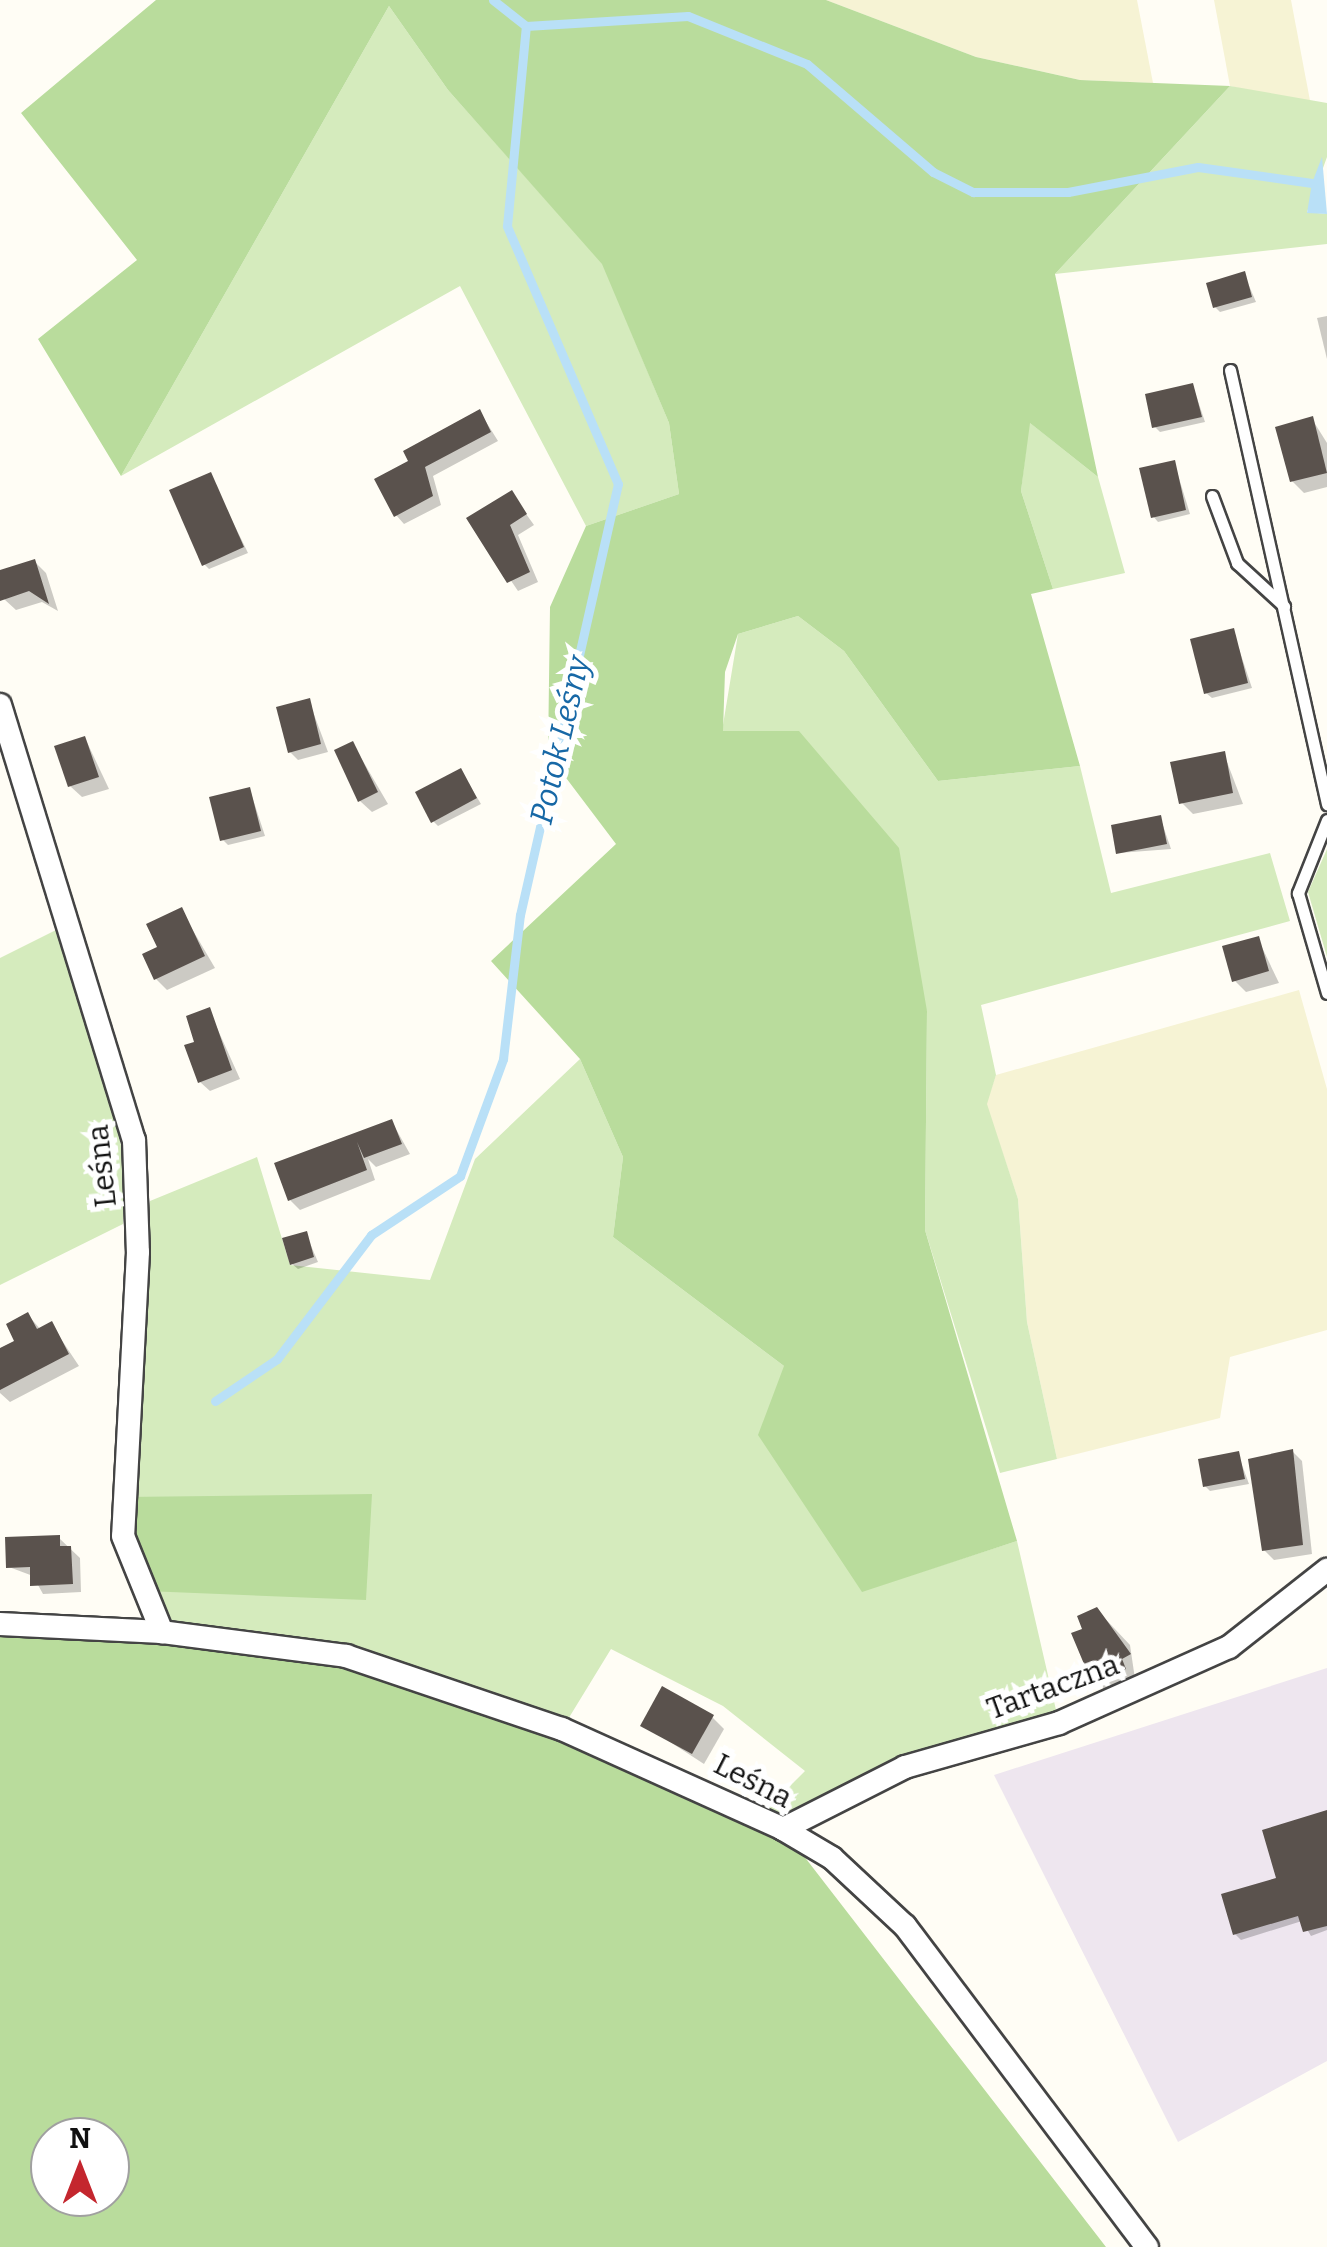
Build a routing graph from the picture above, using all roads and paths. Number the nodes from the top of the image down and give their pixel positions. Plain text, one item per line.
1 (1230, 370) dead end
2 (1212, 496) dead end
3 (1286, 607) junction
4 (0, 705) edge
5 (1327, 804) edge
6 (1327, 820) edge
7 (1327, 993) edge
8 (1327, 1570) edge
9 (0, 1624) edge
10 (162, 1632) junction
11 (783, 1829) junction
12 (1148, 2247) edge

1 - 3 lane
2 - 3 lane
3 - 5 lane
4 - 10 street, Leśna
6 - 7 lane
8 - 11 street, Tartaczna
9 - 10 street, Leśna
10 - 11 street, Leśna
11 - 12 street, Leśna

